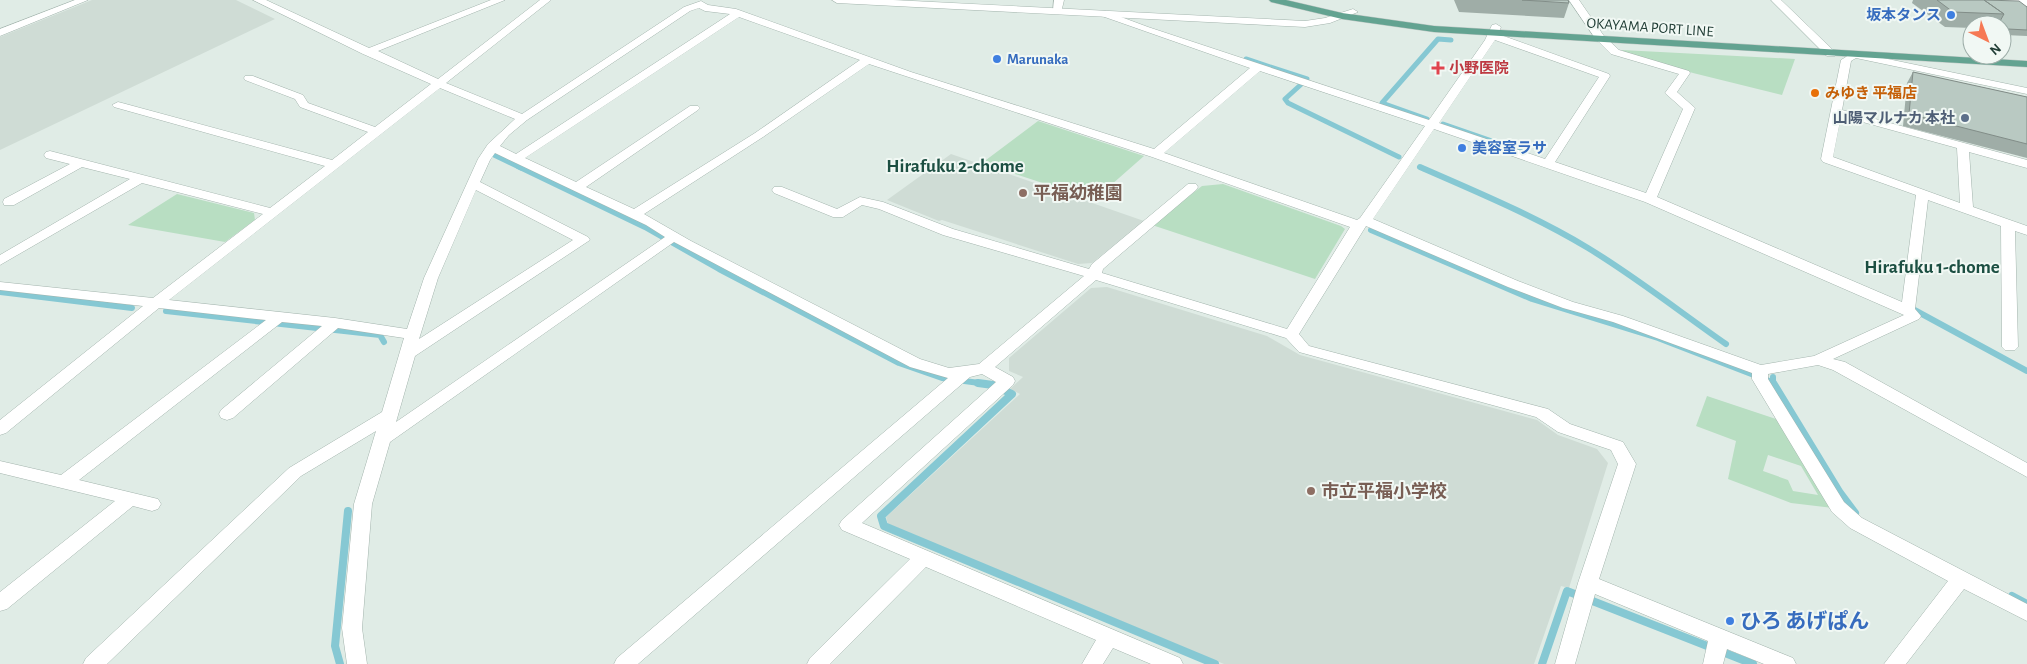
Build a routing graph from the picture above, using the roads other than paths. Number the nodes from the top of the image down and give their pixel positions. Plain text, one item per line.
1 (84, 0) edge
2 (258, 0) edge
3 (500, 0) edge
4 (546, 0) edge
5 (837, 0) edge
6 (1059, 0) edge
7 (1274, 0) edge
8 (1302, 0) edge
9 (1574, 0) edge
10 (1776, 0) edge
11 (1978, 0) edge
12 (2022, 0) edge
13 (701, 2) edge
14 (2027, 3) edge
15 (1058, 11) junction
16 (1353, 12) junction
17 (738, 13) junction
18 (1102, 13) junction
19 (1342, 16) junction
20 (1494, 32) junction
21 (0, 33) edge
22 (1599, 35) junction
23 (1822, 44) junction
24 (1962, 51) edge
25 (368, 52) junction
26 (1831, 54) junction
27 (2012, 54) edge
28 (1854, 55) junction
29 (2027, 55) edge
30 (867, 60) junction
31 (2027, 64) edge
32 (1258, 67) junction
33 (248, 78) dead end
34 (440, 84) junction
35 (2027, 91) edge
36 (118, 105) dead end
37 (694, 108) dead end
38 (1838, 112) junction
39 (523, 118) junction
40 (1432, 124) junction
41 (378, 132) junction
42 (492, 147) junction
43 (1963, 147) junction
44 (1156, 154) junction
45 (50, 155) dead end
46 (517, 158) junction
47 (1549, 162) junction
48 (81, 163) junction
49 (2027, 164) edge
50 (336, 165) junction
51 (141, 178) junction
52 (472, 183) junction
53 (577, 186) junction
54 (1192, 187) dead end
55 (778, 190) dead end
56 (1922, 194) junction
57 (1651, 197) junction
58 (9, 202) dead end
59 (1967, 210) junction
60 (274, 213) junction
61 (635, 214) junction
62 (1361, 223) junction
63 (2008, 224) junction
64 (2027, 231) edge
65 (669, 240) junction
66 (0, 261) edge
67 (1094, 275) junction
68 (0, 286) edge
69 (155, 304) junction
70 (1909, 308) junction
71 (274, 321) junction
72 (330, 327) junction
73 (413, 334) junction
74 (1291, 335) junction
75 (2010, 347) dead end
76 (408, 353) junction
77 (1818, 360) junction
78 (984, 368) junction
79 (1759, 374) junction
80 (959, 378) junction
81 (227, 414) dead end
82 (390, 415) junction
83 (0, 429) edge
84 (384, 438) junction
85 (0, 467) edge
86 (2027, 471) edge
87 (63, 483) junction
88 (130, 499) junction
89 (152, 504) dead end
90 (922, 558) junction
91 (1960, 579) junction
92 (1585, 593) junction
93 (0, 603) edge
94 (2027, 613) edge
95 (1109, 637) junction
96 (1716, 650) edge
97 (92, 664) edge
98 (357, 664) edge
99 (624, 664) edge
100 (817, 664) edge
101 (1092, 664) edge
102 (1173, 664) edge
103 (1565, 664) edge
104 (1786, 664) edge
105 (1894, 664) edge

1 - 21 street
2 - 25 street
3 - 25 street
4 - 34 street
5 - 15 street
6 - 15 street
7 - 19 main road, OKAYAMA PORT LINE
8 - 16 main road, OKAYAMA PORT LINE
9 - 22 street
10 - 23 street
11 - 14 street
12 - 14 street
13 - 17 street
13 - 39 street
15 - 18 street
16 - 19 street
16 - 20 main road, OKAYAMA PORT LINE
17 - 30 street
17 - 46 street
18 - 19 street
18 - 32 street
19 - 20 main road, OKAYAMA PORT LINE
20 - 22 main road, OKAYAMA PORT LINE
20 - 40 street
20 - 47 street
22 - 23 main road, OKAYAMA PORT LINE
22 - 26 main road, OKAYAMA PORT LINE
22 - 57 street
23 - 24 main road, OKAYAMA PORT LINE
23 - 26 street
25 - 34 street
26 - 28 main road, OKAYAMA PORT LINE
27 - 29 main road
28 - 31 main road, OKAYAMA PORT LINE
28 - 35 street
28 - 38 street
30 - 44 street
30 - 61 street
32 - 40 street
32 - 44 street
33 - 41 street
34 - 39 street
34 - 41 street
36 - 50 street
37 - 53 street
38 - 43 street
38 - 56 street
39 - 42 street
40 - 47 street
40 - 62 street
41 - 50 street
42 - 46 street
42 - 52 street
43 - 49 street
43 - 59 street
44 - 62 street
45 - 48 street
46 - 53 street
47 - 57 street
48 - 51 street
48 - 58 street
50 - 60 street
51 - 60 street
51 - 66 street
52 - 73 street
52 - 76 street
53 - 61 street
54 - 67 street
55 - 67 street
56 - 59 street
56 - 70 street
57 - 70 street
59 - 63 street
60 - 69 street
61 - 65 street
62 - 74 street
62 - 79 street
63 - 64 street
63 - 75 street
65 - 80 street
65 - 84 street
67 - 74 street
67 - 78 street
68 - 69 street
69 - 71 street
69 - 83 street
70 - 77 street
71 - 72 street
71 - 87 street
72 - 73 street
72 - 81 street
73 - 76 street
74 - 92 street
76 - 82 street
77 - 79 street
77 - 86 street
78 - 80 street
78 - 90 street
79 - 91 street
80 - 99 street
82 - 84 street
82 - 97 street
84 - 98 street
85 - 87 street
87 - 88 street
88 - 89 street
88 - 93 street
90 - 95 street
90 - 100 street
91 - 94 street
91 - 105 street
92 - 96 street
92 - 103 street
95 - 101 street
95 - 102 street
96 - 104 street

